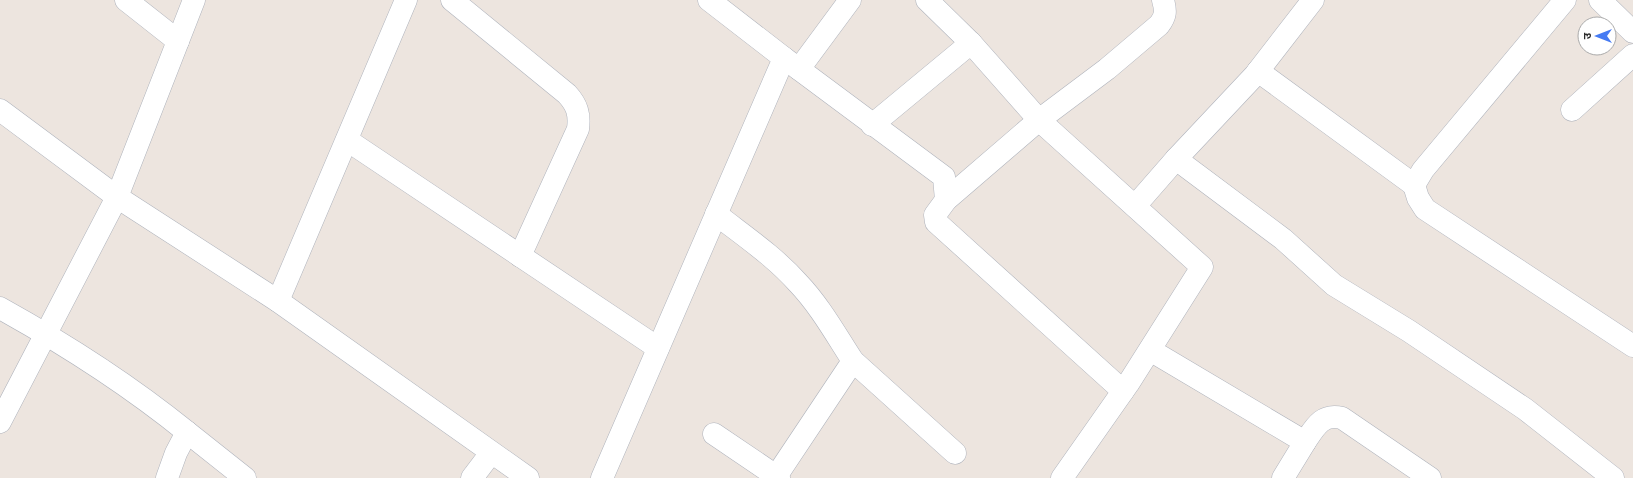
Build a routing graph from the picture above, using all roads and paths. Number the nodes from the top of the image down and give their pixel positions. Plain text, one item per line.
1 (126, 0) edge
2 (194, 0) edge
3 (406, 0) edge
4 (452, 0) edge
5 (709, 0) edge
6 (850, 0) edge
7 (927, 0) edge
8 (1163, 0) edge
9 (1313, 0) edge
10 (1565, 0) edge
11 (1600, 0) edge
12 (1633, 32) edge
13 (178, 41) junction
14 (971, 43) junction
15 (1633, 55) edge
16 (792, 64) junction
17 (1258, 71) junction
18 (0, 110) edge
19 (1572, 110) dead end
20 (1039, 120) junction
21 (872, 125) junction
22 (347, 140) junction
23 (1176, 159) junction
24 (1414, 185) junction
25 (117, 198) junction
26 (946, 200) junction
27 (1135, 206) junction
28 (716, 214) junction
29 (520, 256) junction
30 (278, 301) junction
31 (0, 308) edge
32 (45, 333) junction
33 (1633, 346) edge
34 (658, 348) junction
35 (1150, 350) junction
36 (853, 361) junction
37 (1123, 391) junction
38 (0, 422) edge
39 (187, 432) junction
40 (714, 434) dead end
41 (1305, 442) junction
42 (491, 453) junction
43 (955, 453) dead end
44 (776, 477) edge
45 (167, 478) edge
46 (244, 478) edge
47 (472, 478) edge
48 (528, 478) edge
49 (602, 478) edge
50 (1062, 478) edge
51 (1283, 478) edge
52 (1430, 478) edge
53 (1613, 478) edge

1 - 13 street
2 - 13 street
3 - 22 street
4 - 29 street
5 - 16 street
6 - 16 street
7 - 14 street
8 - 20 street
9 - 17 street
10 - 24 street
11 - 12 street
13 - 25 street
14 - 20 street
14 - 21 street
15 - 19 street
16 - 21 street
16 - 28 street
17 - 23 street
17 - 24 street
18 - 25 street
20 - 26 street
20 - 27 street
21 - 26 street
22 - 29 street
22 - 30 street
23 - 27 street
23 - 53 street
24 - 33 street
25 - 30 street
25 - 32 street
26 - 37 street
27 - 35 street
28 - 34 street
28 - 36 street
29 - 34 street
30 - 42 street
31 - 32 street
32 - 38 street
32 - 39 street
34 - 49 street
35 - 37 street
35 - 41 street
36 - 43 street
36 - 44 street
37 - 50 street
39 - 45 street
39 - 46 street
40 - 44 street
41 - 51 street
41 - 52 street
42 - 47 street
42 - 48 street

